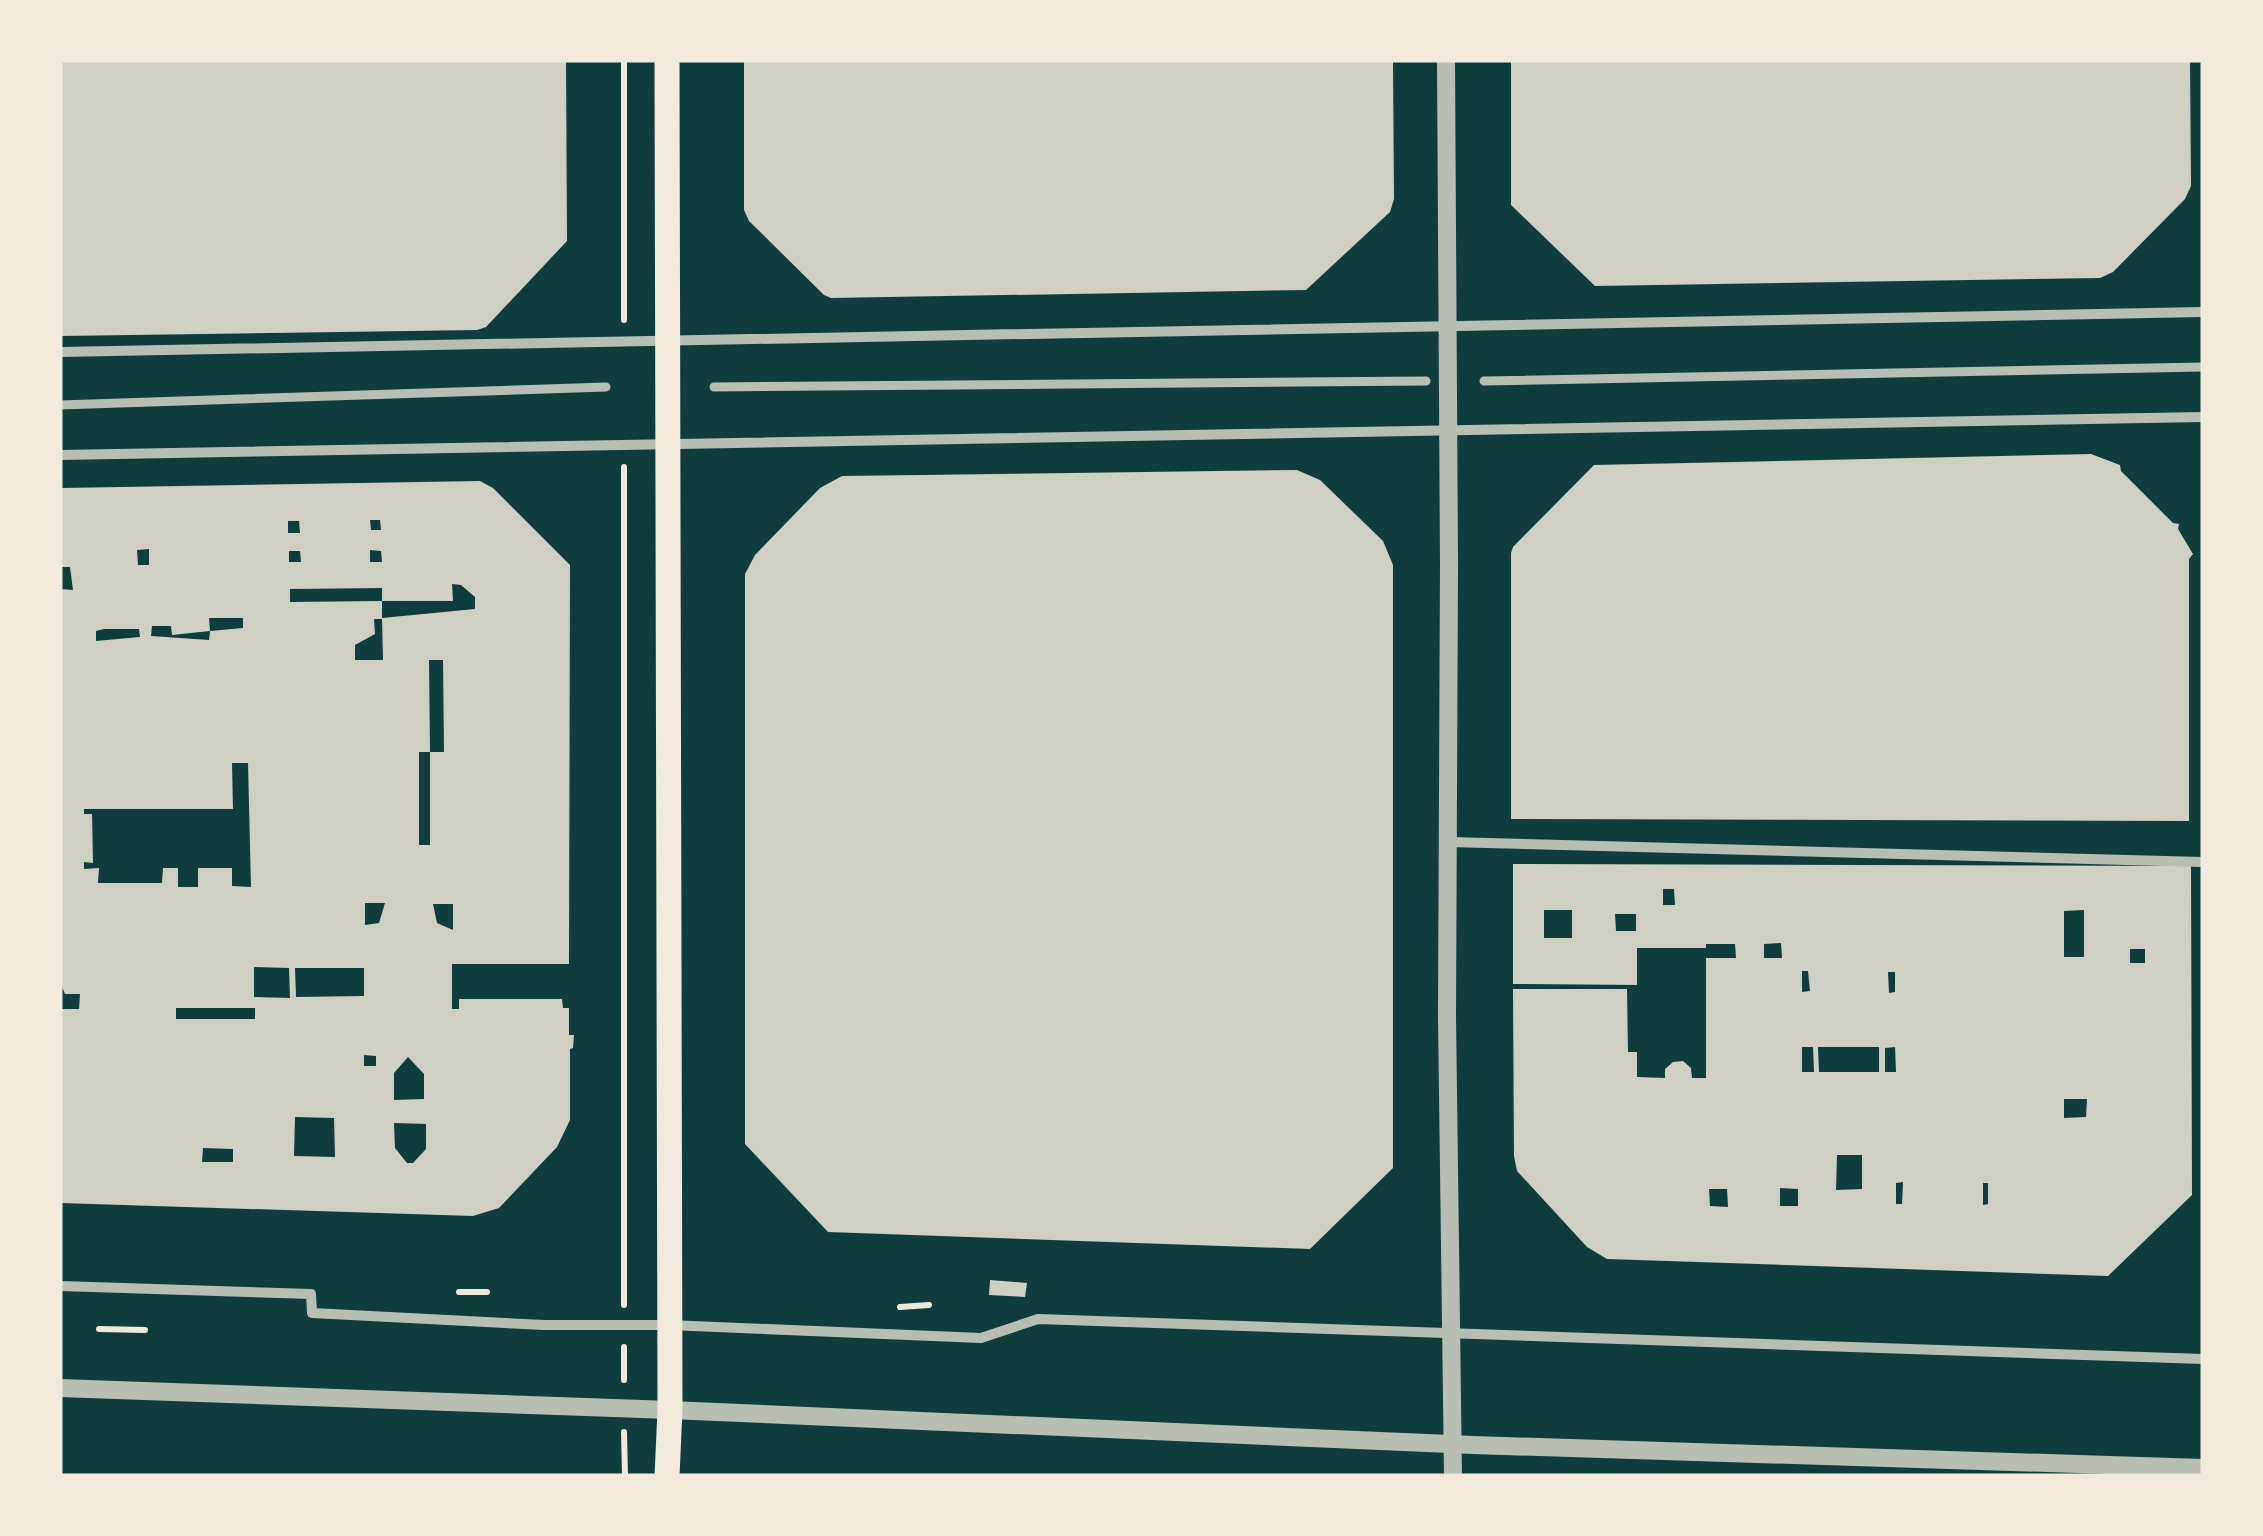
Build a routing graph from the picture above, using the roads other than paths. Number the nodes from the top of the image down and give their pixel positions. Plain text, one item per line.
1 (666, 60) edge
2 (1446, 60) edge
3 (2203, 312) edge
4 (1448, 324) junction
5 (667, 341) junction
6 (60, 352) edge
7 (2203, 367) edge
8 (1484, 380) dead end
9 (1426, 381) dead end
10 (714, 387) dead end
11 (606, 388) dead end
12 (60, 405) edge
13 (2203, 417) edge
14 (1447, 430) junction
15 (667, 444) junction
16 (60, 454) edge
17 (1448, 842) junction
18 (2203, 862) edge
19 (60, 1286) edge
20 (669, 1325) junction
21 (1452, 1333) junction
22 (2203, 1358) edge
23 (60, 1388) edge
24 (670, 1410) junction
25 (1452, 1444) junction
26 (2203, 1468) edge
27 (667, 1476) edge
28 (1453, 1476) edge

1 - 5 main road
2 - 4 street
3 - 4 street
4 - 5 street
4 - 14 street
5 - 6 street
5 - 15 main road
7 - 8 street
9 - 10 street
11 - 12 street
13 - 14 street
14 - 15 street
14 - 17 street
15 - 16 street
15 - 20 main road
17 - 18 street
17 - 21 street
19 - 20 street
20 - 21 street
20 - 24 main road
21 - 22 street
21 - 25 street
23 - 24 street
24 - 25 street
24 - 27 main road
25 - 26 street
25 - 28 street

